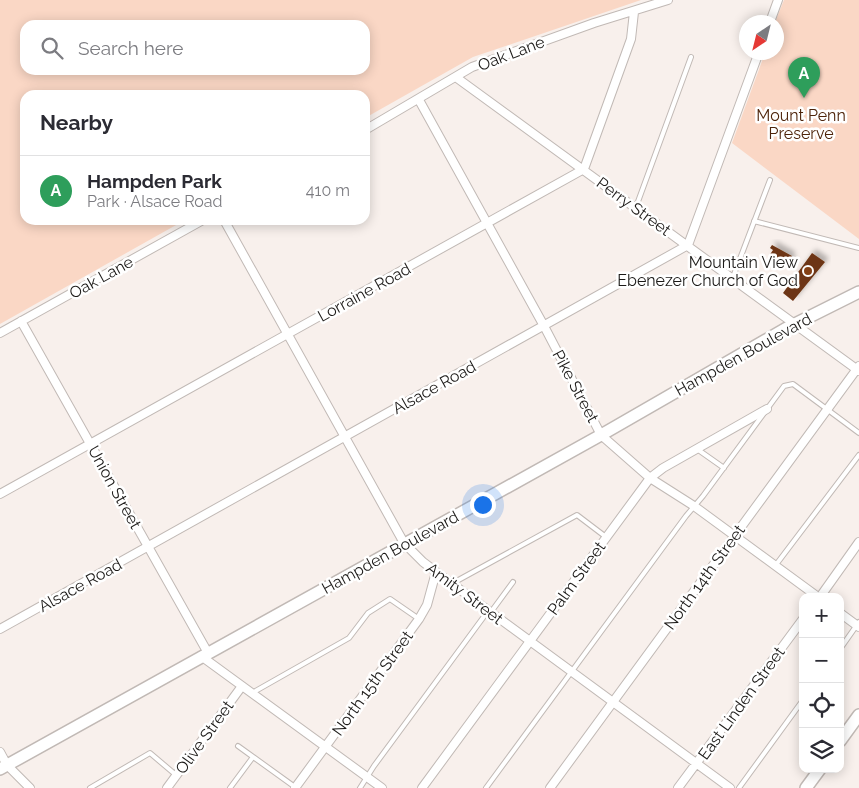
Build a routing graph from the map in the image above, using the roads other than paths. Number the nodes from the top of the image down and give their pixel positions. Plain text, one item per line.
1 (668, 0) edge
2 (778, 0) edge
3 (634, 12) junction
4 (773, 15) edge
5 (691, 57) dead end
6 (756, 60) edge
7 (457, 78) junction
8 (418, 100) junction
9 (370, 127) edge
10 (584, 169) junction
11 (770, 180) dead end
12 (636, 207) junction
13 (754, 221) junction
14 (486, 223) junction
15 (194, 225) edge
16 (227, 225) edge
17 (688, 245) junction
18 (859, 248) edge
19 (733, 277) junction
20 (859, 292) edge
21 (21, 321) junction
22 (796, 324) junction
23 (544, 326) junction
24 (0, 333) edge
25 (289, 334) junction
26 (858, 369) edge
27 (767, 409) junction
28 (828, 409) junction
29 (859, 432) edge
30 (601, 435) junction
31 (346, 436) junction
32 (90, 444) junction
33 (697, 449) junction
34 (859, 455) edge
35 (724, 468) junction
36 (650, 478) junction
37 (0, 494) edge
38 (694, 506) junction
39 (735, 536) junction
40 (606, 537) junction
41 (859, 542) edge
42 (404, 543) junction
43 (148, 547) junction
44 (776, 566) junction
45 (436, 572) junction
46 (513, 582) dead end
47 (451, 583) junction
48 (813, 593) edge
49 (822, 593) edge
50 (490, 612) junction
51 (844, 616) edge
52 (419, 619) junction
53 (799, 623) edge
54 (858, 625) edge
55 (0, 629) edge
56 (530, 641) junction
57 (844, 644) edge
58 (204, 655) junction
59 (572, 672) junction
60 (242, 686) junction
61 (252, 693) junction
62 (613, 702) junction
63 (799, 705) edge
64 (859, 715) edge
65 (844, 736) edge
66 (238, 746) dead end
67 (325, 747) junction
68 (0, 752) edge
69 (252, 757) junction
70 (696, 763) junction
71 (3, 767) edge
72 (817, 773) edge
73 (176, 775) junction
74 (367, 777) junction
75 (30, 788) edge
76 (90, 788) edge
77 (167, 788) edge
78 (230, 788) edge
79 (295, 788) edge
80 (360, 788) edge
81 (382, 788) edge
82 (422, 788) edge
83 (486, 788) edge
84 (550, 788) edge
85 (678, 788) edge
86 (730, 788) edge
87 (738, 788) edge
88 (806, 788) edge

1 - 3 street, Oak Lane
2 - 4 street
3 - 7 street, Oak Lane
3 - 10 street
5 - 12 lane
6 - 17 street
7 - 8 street, Oak Lane
7 - 10 street, Perry Street
8 - 9 street, Oak Lane
8 - 14 street, Pike Street
10 - 12 street, Perry Street
10 - 14 street, Lorraine Road
11 - 13 lane
12 - 17 street, Perry Street
13 - 18 lane
13 - 19 lane
14 - 23 street, Pike Street
14 - 25 street, Lorraine Road
15 - 21 street, Oak Lane
16 - 25 street, Amity Street
17 - 19 street, Perry Street
17 - 23 street, Alsace Road
19 - 22 street, Perry Street
20 - 22 main road, Hampden Boulevard
21 - 24 street, Oak Lane
21 - 32 street, Union Street
22 - 26 street, Perry Street
22 - 30 main road, Hampden Boulevard
23 - 30 street, Pike Street
23 - 31 street, Alsace Road
25 - 31 street, Amity Street
25 - 32 street, Lorraine Road
26 - 28 street, North 14th Street
27 - 28 lane
27 - 33 street, Palm Street
27 - 35 lane
28 - 29 lane
28 - 39 street, North 14th Street
30 - 36 street, Pike Street
30 - 42 main road, Hampden Boulevard
31 - 42 street, Amity Street
31 - 43 street, Alsace Road
32 - 37 street, Lorraine Road
32 - 43 street, Union Street
33 - 35 lane
33 - 36 street, Palm Street
34 - 44 lane
35 - 38 lane
36 - 38 street, Pike Street
36 - 40 street, Palm Street
38 - 39 street, Pike Street
38 - 59 lane
39 - 44 street, Pike Street
39 - 62 street, North 14th Street
40 - 47 lane
40 - 56 street, Palm Street
41 - 49 street
42 - 45 street, Amity Street
42 - 58 main road, Hampden Boulevard
43 - 55 street, Alsace Road
43 - 58 street, Union Street
44 - 48 street, Pike Street
45 - 47 street, Amity Street
45 - 52 street, North 15th Street
46 - 50 lane
47 - 50 street, Amity Street
50 - 56 street, Amity Street
50 - 74 lane
51 - 54 street
52 - 61 lane
52 - 67 street, North 15th Street
53 - 70 street, East Linden Street
54 - 57 lane
56 - 59 street, Amity Street
56 - 82 street, Palm Street
58 - 60 street, Union Street
58 - 71 main road, Hampden Boulevard
59 - 62 street, Amity Street
59 - 83 lane
60 - 61 street, Union Street
60 - 73 street, Olive Street
61 - 67 street, Union Street
62 - 70 street, Amity Street
62 - 84 street, North 14th Street
63 - 87 lane
64 - 65 main road
66 - 69 lane
67 - 74 street, Union Street
67 - 79 street, North 15th Street
68 - 71 street
69 - 78 lane
69 - 79 lane
70 - 85 street, East Linden Street
70 - 86 street, Amity Street
71 - 75 street
72 - 88 main road
73 - 76 lane
73 - 77 street, Olive Street
74 - 80 lane
74 - 81 street, Union Street

